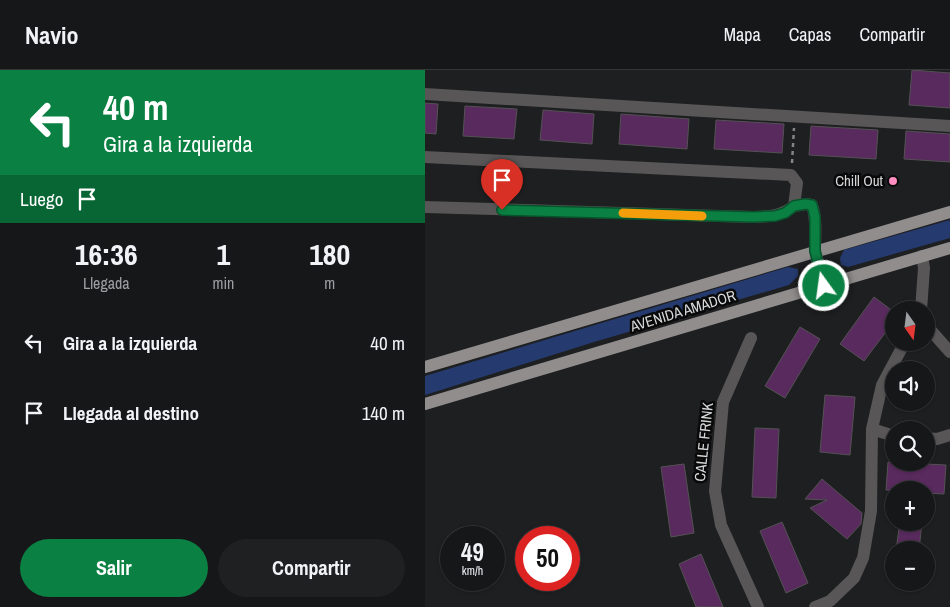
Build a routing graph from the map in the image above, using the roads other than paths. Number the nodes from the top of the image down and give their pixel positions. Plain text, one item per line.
1 (425, 94) edge
2 (950, 126) edge
3 (425, 157) edge
4 (794, 206) junction
5 (425, 207) edge
6 (950, 212) edge
7 (950, 248) edge
8 (815, 251) junction
9 (922, 256) junction
10 (824, 286) junction
11 (922, 301) edge
12 (935, 335) edge
13 (751, 338) dead end
14 (900, 351) edge
15 (950, 352) edge
16 (425, 367) edge
17 (425, 404) edge
18 (873, 429) junction
19 (885, 433) edge
20 (950, 435) edge
21 (935, 439) edge
22 (758, 607) edge
23 (815, 607) edge

1 - 2 street
3 - 4 street
4 - 5 street
4 - 8 street
6 - 8 main road, AVENIDA AMADOR
7 - 9 main road, AVENIDA AMADOR
8 - 10 main road
8 - 16 main road, AVENIDA AMADOR
9 - 10 main road, AVENIDA AMADOR
9 - 11 street
10 - 17 main road, AVENIDA AMADOR
12 - 15 street
13 - 22 street, CALLE FRINK
14 - 18 street
18 - 19 street
18 - 23 street
20 - 21 street

